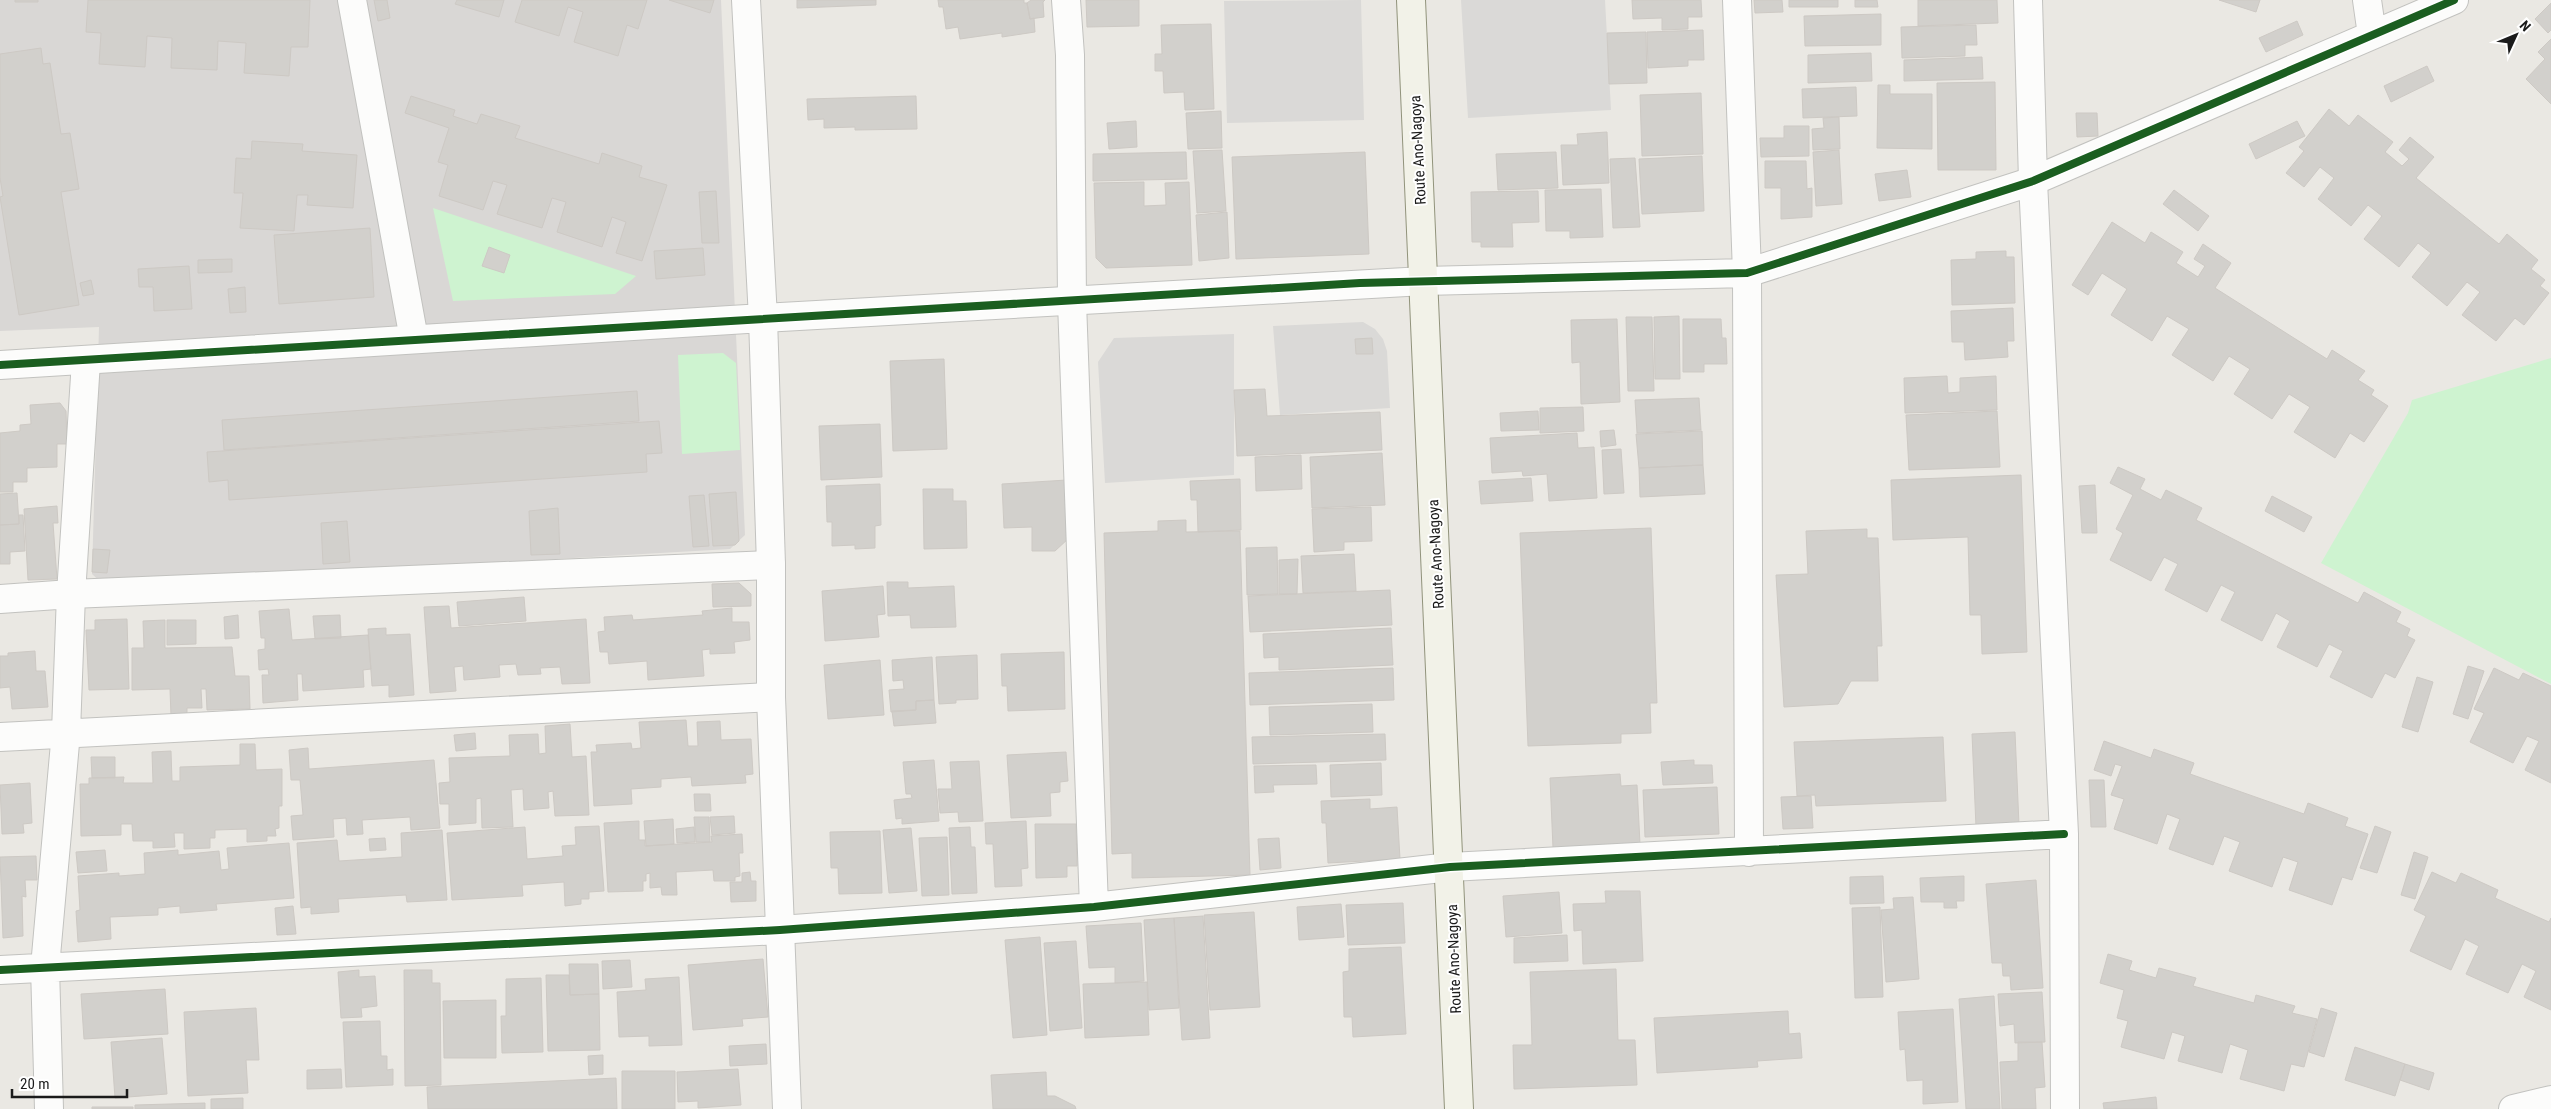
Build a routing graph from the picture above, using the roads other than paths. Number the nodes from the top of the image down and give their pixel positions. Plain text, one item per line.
1 (352, 0) edge
2 (746, 0) edge
3 (1066, 0) edge
4 (1410, 0) edge
5 (1736, 0) edge
6 (2028, 0) edge
7 (2367, 0) edge
8 (2454, 0) edge
9 (2372, 35) junction
10 (2033, 181) junction
11 (1747, 273) junction
12 (1424, 280) junction
13 (1072, 302) junction
14 (763, 318) junction
15 (414, 339) junction
16 (86, 361) junction
17 (0, 365) edge
18 (771, 565) junction
19 (71, 594) junction
20 (0, 599) edge
21 (771, 697) junction
22 (66, 732) junction
23 (0, 737) edge
24 (2064, 834) junction
25 (1749, 852) junction
26 (1450, 867) junction
27 (1094, 907) junction
28 (780, 930) junction
29 (45, 967) junction
30 (0, 970) edge
31 (2551, 1100) edge
32 (49, 1109) edge
33 (787, 1109) edge
34 (1459, 1109) edge
35 (2065, 1109) edge
36 (2513, 1109) edge

1 - 15 street
2 - 14 street
3 - 13 street
4 - 12 main road, Route Ano-Nagoya
5 - 11 street
6 - 10 street
7 - 9 street
8 - 9 street
9 - 10 street
10 - 11 street
10 - 24 street
11 - 12 street
11 - 25 street
12 - 13 street
12 - 26 main road, Route Ano-Nagoya
13 - 14 street
13 - 27 street
14 - 15 street
14 - 18 street
15 - 16 street
16 - 17 street
16 - 19 street
18 - 19 street
18 - 21 street
19 - 20 street
19 - 22 street
21 - 22 street
21 - 28 street
22 - 23 street
22 - 29 street
24 - 25 street
24 - 35 street
25 - 26 street
26 - 27 street
26 - 34 main road, Route Ano-Nagoya
27 - 28 street
28 - 29 street
28 - 33 street
29 - 30 street
29 - 32 street
31 - 36 street

